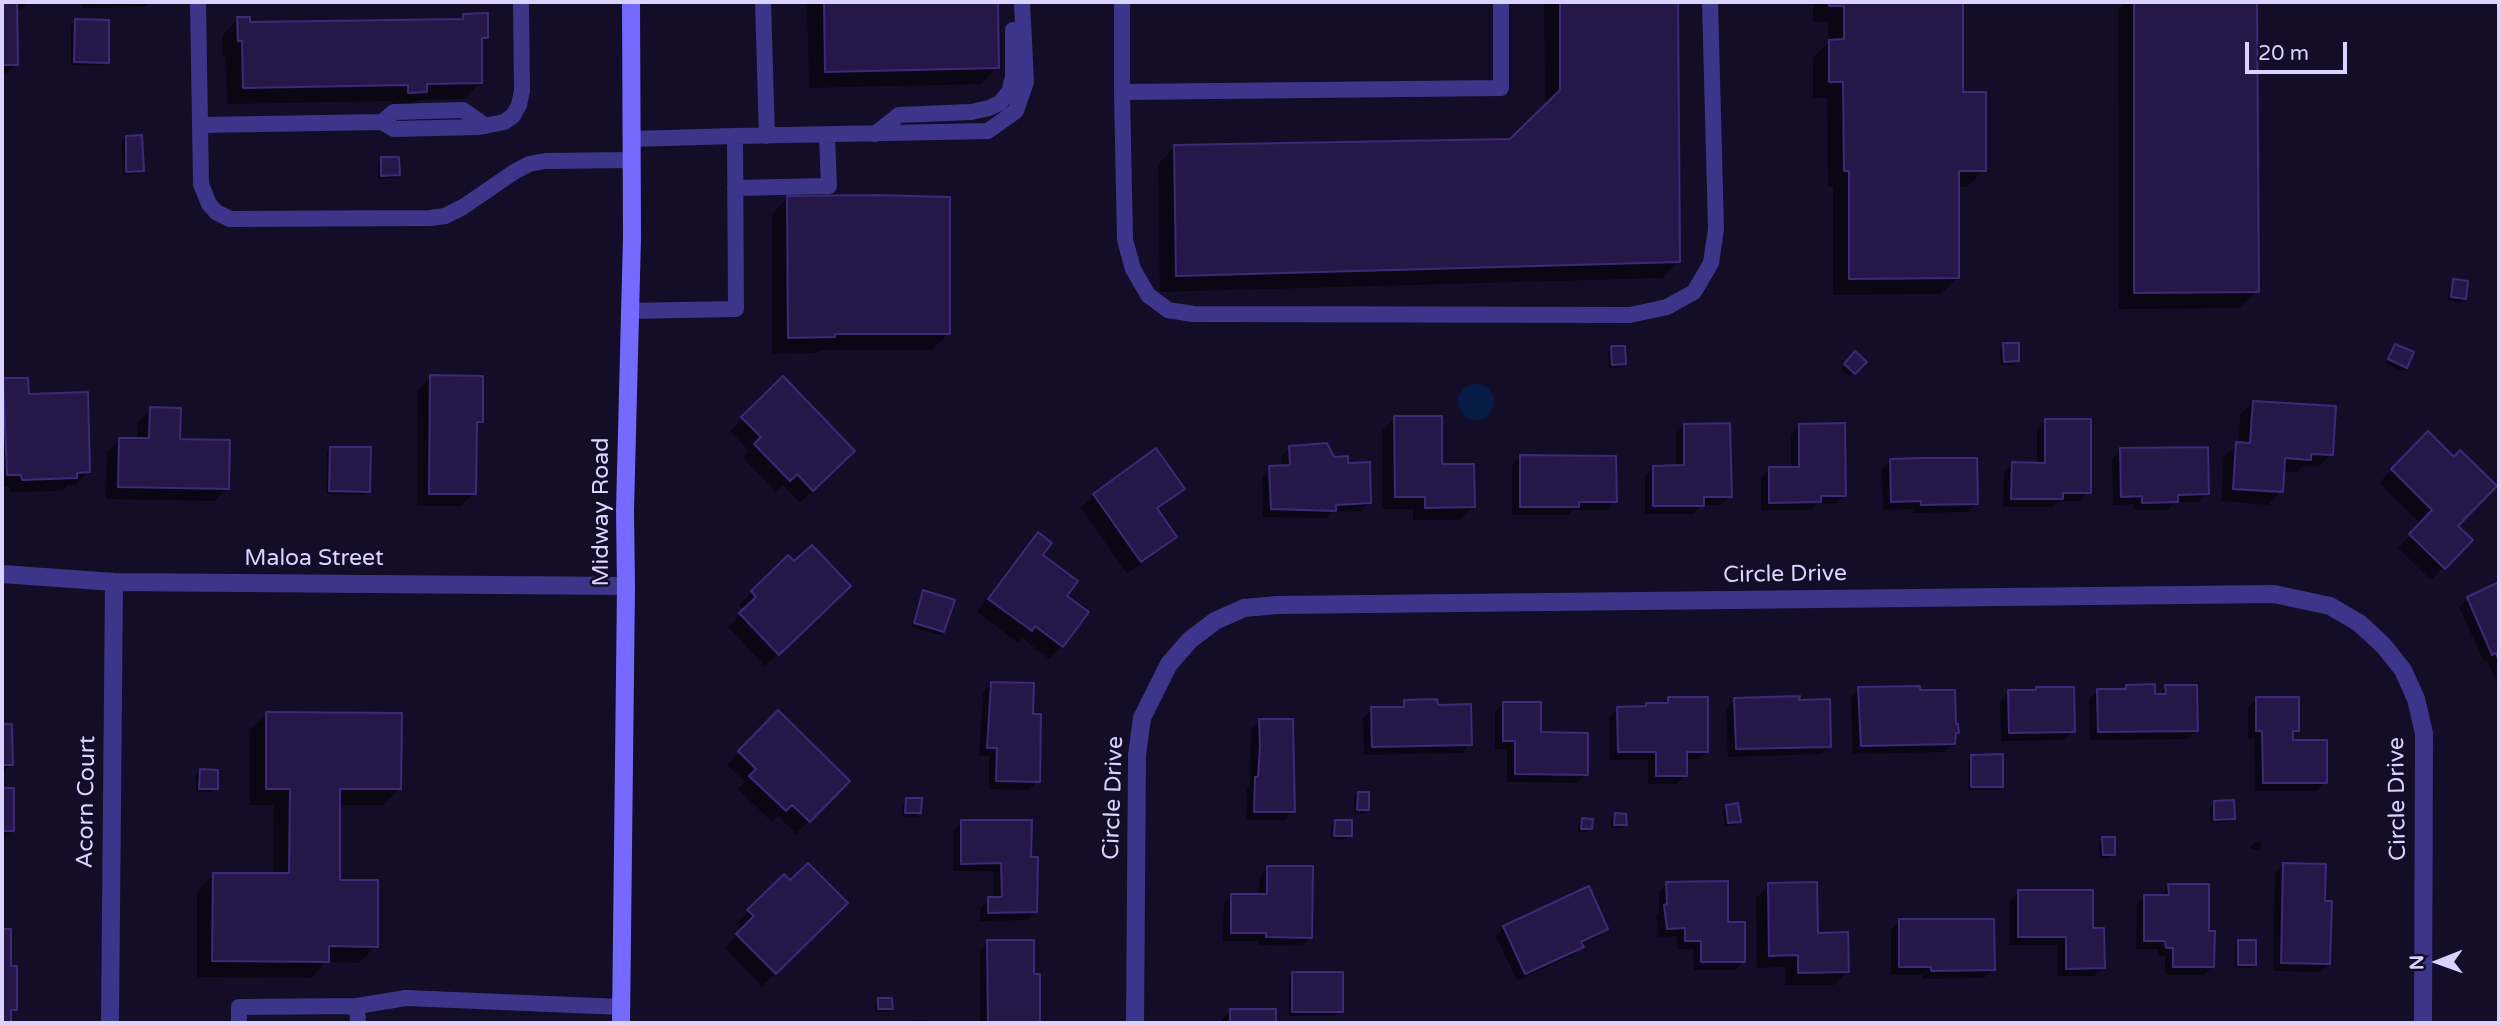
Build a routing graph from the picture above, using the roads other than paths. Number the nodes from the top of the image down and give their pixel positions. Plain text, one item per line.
1 (198, 2) edge
2 (521, 2) edge
3 (631, 2) edge
4 (763, 2) edge
5 (1013, 2) edge
6 (1022, 2) edge
7 (1122, 2) edge
8 (1501, 2) edge
9 (1710, 2) edge
10 (1122, 92) junction
11 (201, 125) junction
12 (874, 134) junction
13 (735, 136) junction
14 (767, 136) junction
15 (827, 136) junction
16 (632, 139) junction
17 (632, 160) junction
18 (735, 188) junction
19 (629, 311) junction
20 (2, 574) edge
21 (114, 582) junction
22 (626, 586) junction
23 (358, 1006) junction
24 (621, 1015) edge
25 (110, 1023) edge
26 (239, 1023) edge
27 (358, 1023) edge
28 (1135, 1023) edge
29 (2423, 1023) edge

1 - 11 lane
2 - 11 lane
3 - 16 main road, Midway Road
4 - 14 lane
5 - 12 lane
6 - 12 lane
7 - 10 lane
8 - 10 lane
9 - 10 lane
11 - 17 lane
12 - 15 lane
13 - 14 lane
13 - 16 lane
13 - 18 lane
14 - 15 lane
15 - 18 lane
16 - 17 main road, Midway Road
17 - 19 main road, Midway Road
18 - 19 lane
19 - 22 main road, Midway Road
20 - 21 street, Maloa Street
21 - 22 street, Maloa Street
21 - 25 street, Acorn Court
22 - 24 main road, Midway Road
23 - 24 lane
23 - 26 lane
23 - 27 lane
28 - 29 street, Circle Drive

